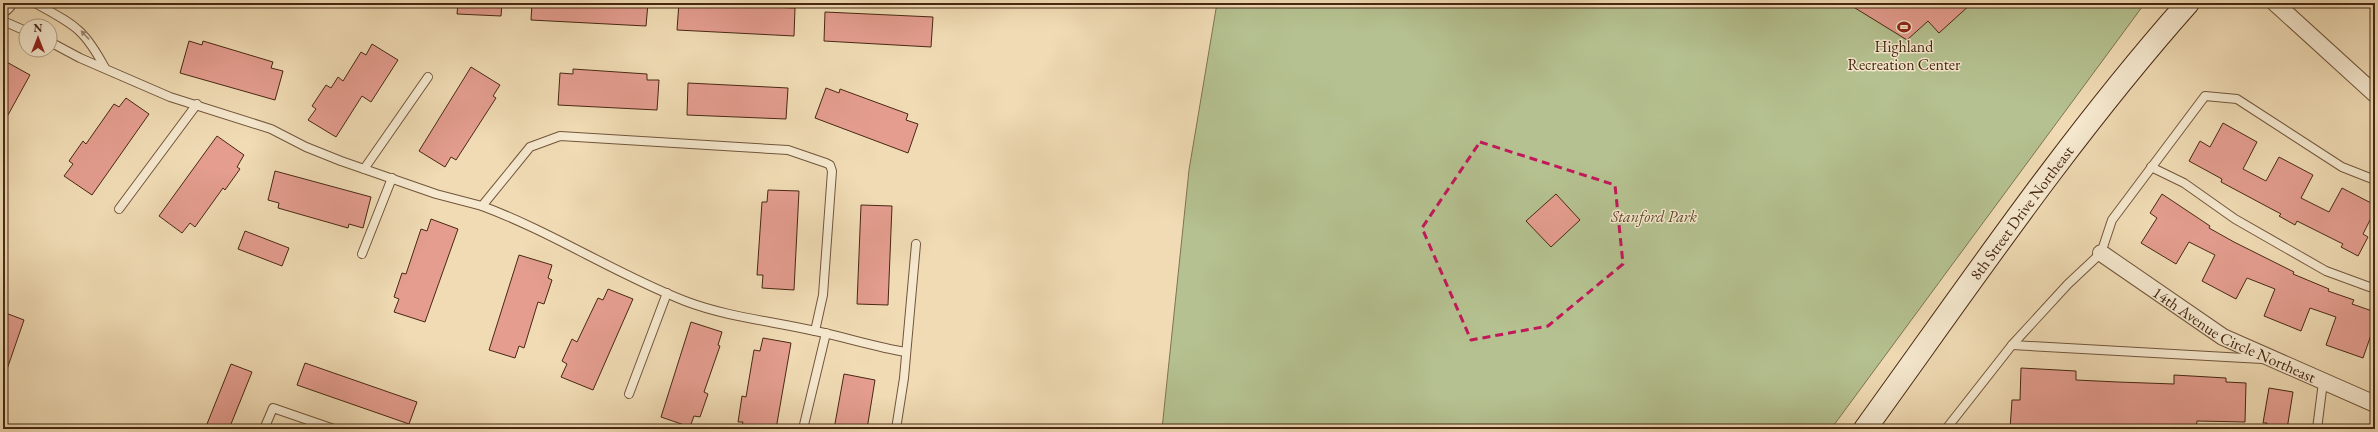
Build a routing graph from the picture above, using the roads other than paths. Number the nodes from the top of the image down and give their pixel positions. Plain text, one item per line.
1 (5, 3) edge
2 (35, 3) edge
3 (2188, 3) edge
4 (2275, 3) edge
5 (3, 6) edge
6 (3, 21) edge
7 (18, 28) edge
8 (58, 46) edge
9 (105, 68) junction
10 (428, 77) dead end
11 (2375, 94) edge
12 (197, 104) junction
13 (2151, 166) junction
14 (364, 169) junction
15 (392, 178) junction
16 (2375, 180) edge
17 (482, 206) junction
18 (119, 210) dead end
19 (916, 244) dead end
20 (2102, 253) junction
21 (362, 254) dead end
22 (2375, 289) edge
23 (667, 293) junction
24 (815, 331) junction
25 (826, 333) junction
26 (2012, 345) junction
27 (906, 352) junction
28 (2274, 360) junction
29 (2323, 382) junction
30 (629, 394) dead end
31 (2375, 404) edge
32 (264, 429) edge
33 (334, 429) edge
34 (803, 429) edge
35 (896, 429) edge
36 (1865, 429) edge
37 (1946, 429) edge
38 (2317, 429) edge

1 - 5 street
9 -> 2 lane
3 - 36 main road, 8th Street Drive Northeast
4 - 11 street
6 - 7 lane
8 - 9 lane
9 - 12 lane
10 - 14 lane
12 - 14 lane
12 - 18 lane
13 - 16 lane
13 - 20 lane
13 - 22 lane
14 - 15 lane
15 - 17 lane
15 - 21 lane
17 - 23 lane
17 - 24 lane
19 - 27 lane
20 - 26 lane
20 - 28 street, 14th Avenue Circle Northeast
23 - 24 lane
23 - 30 lane
24 - 25 lane
25 - 27 lane
25 - 34 lane
26 - 28 lane
26 - 37 lane
27 - 35 lane
28 - 29 street, 14th Avenue Circle Northeast
29 - 31 street, 14th Avenue Circle Northeast
29 - 38 lane
32 - 33 lane

